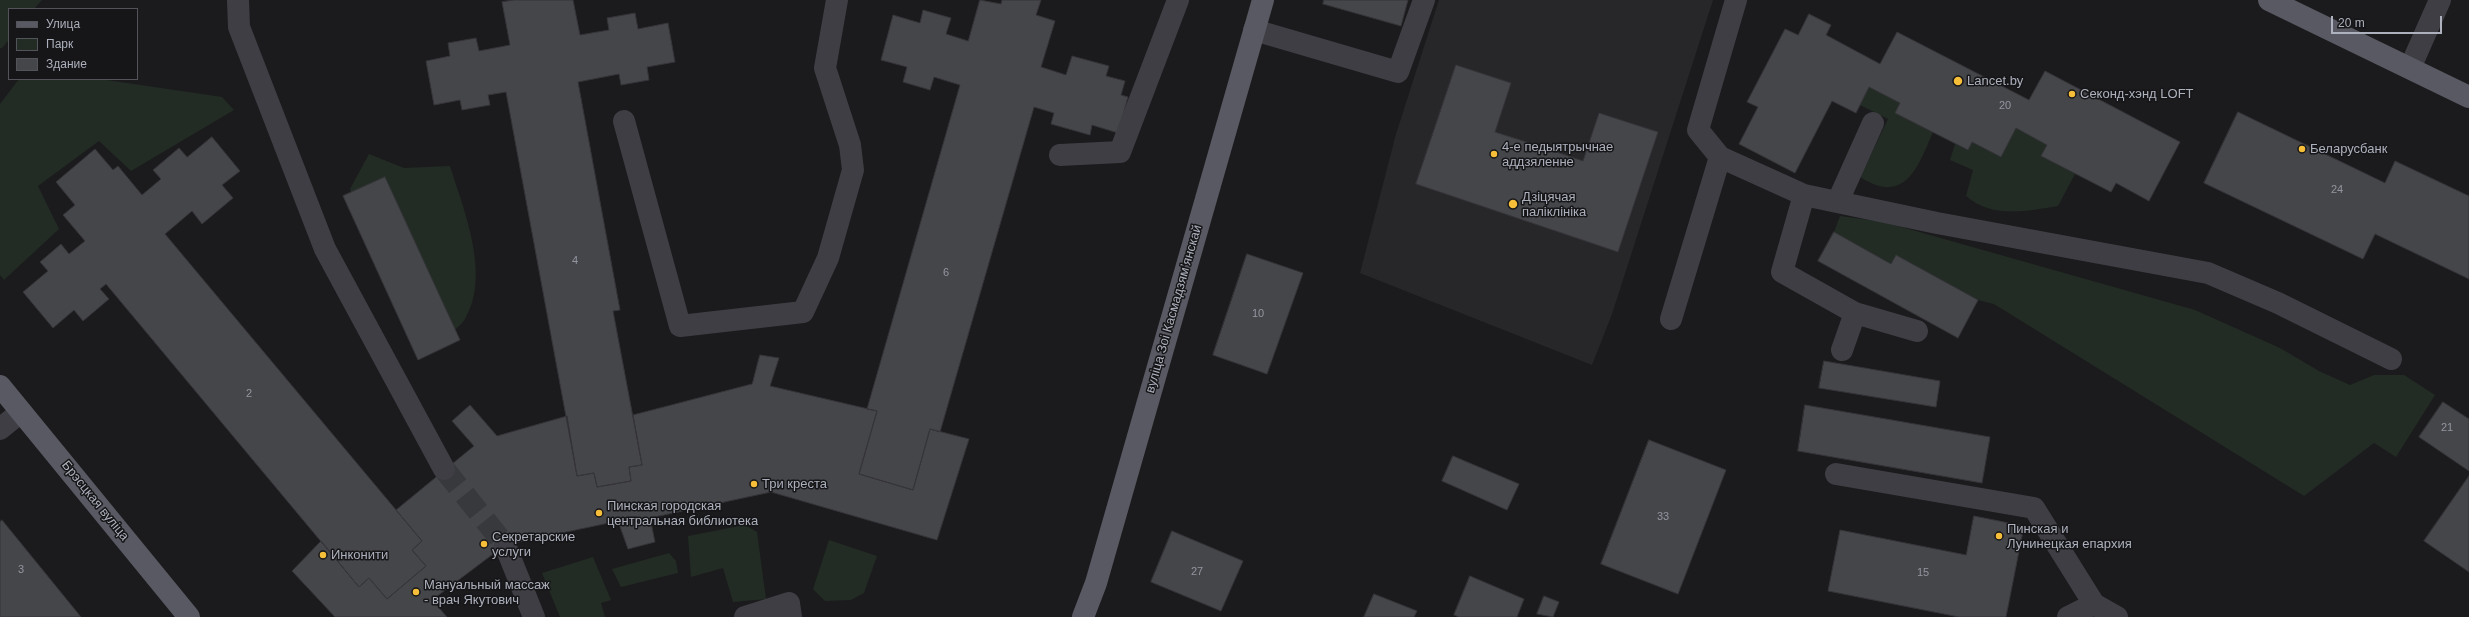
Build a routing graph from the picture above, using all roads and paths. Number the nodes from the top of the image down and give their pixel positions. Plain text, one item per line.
1 (238, 0) edge
2 (837, 0) edge
3 (1178, 0) edge
4 (1263, 0) edge
5 (1424, 0) edge
6 (1736, 0) edge
7 (2269, 0) edge
8 (2440, 0) edge
9 (1254, 30) junction
10 (2410, 68) junction
11 (2469, 97) edge
12 (624, 121) dead end
13 (1873, 123) dead end
14 (1060, 155) dead end
15 (1720, 157) junction
16 (1804, 194) junction
17 (1838, 200) junction
18 (1855, 313) junction
19 (1671, 319) dead end
20 (1917, 331) dead end
21 (1842, 350) dead end
22 (2391, 359) dead end
23 (0, 386) edge
24 (21, 412) junction
25 (0, 429) edge
26 (444, 469) tunnel mouth
27 (1836, 474) dead end
28 (505, 545) tunnel mouth
29 (2094, 604) junction
30 (189, 617) edge
31 (534, 617) edge
32 (745, 617) edge
33 (791, 617) edge
34 (1083, 617) edge
35 (2068, 617) edge
36 (2117, 617) edge

1 - 26 street
2 - 12 street
3 - 14 street
4 - 9 main road, вуліца Зоі Касмадзямʼянскай
5 - 9 street
6 - 15 street
7 - 10 main road
8 - 10 street
9 - 34 main road, вуліца Зоі Касмадзямʼянскай
10 - 11 main road
13 - 17 street
15 - 16 street
15 - 19 street
16 - 17 street
16 - 18 street
17 - 22 street
18 - 20 street
18 - 21 street
23 - 24 main road, Брэсцкая вуліца
24 - 25 street
24 - 30 main road, Брэсцкая вуліца
27 - 29 street
28 - 31 street
29 - 35 street
29 - 36 street
32 - 33 street

